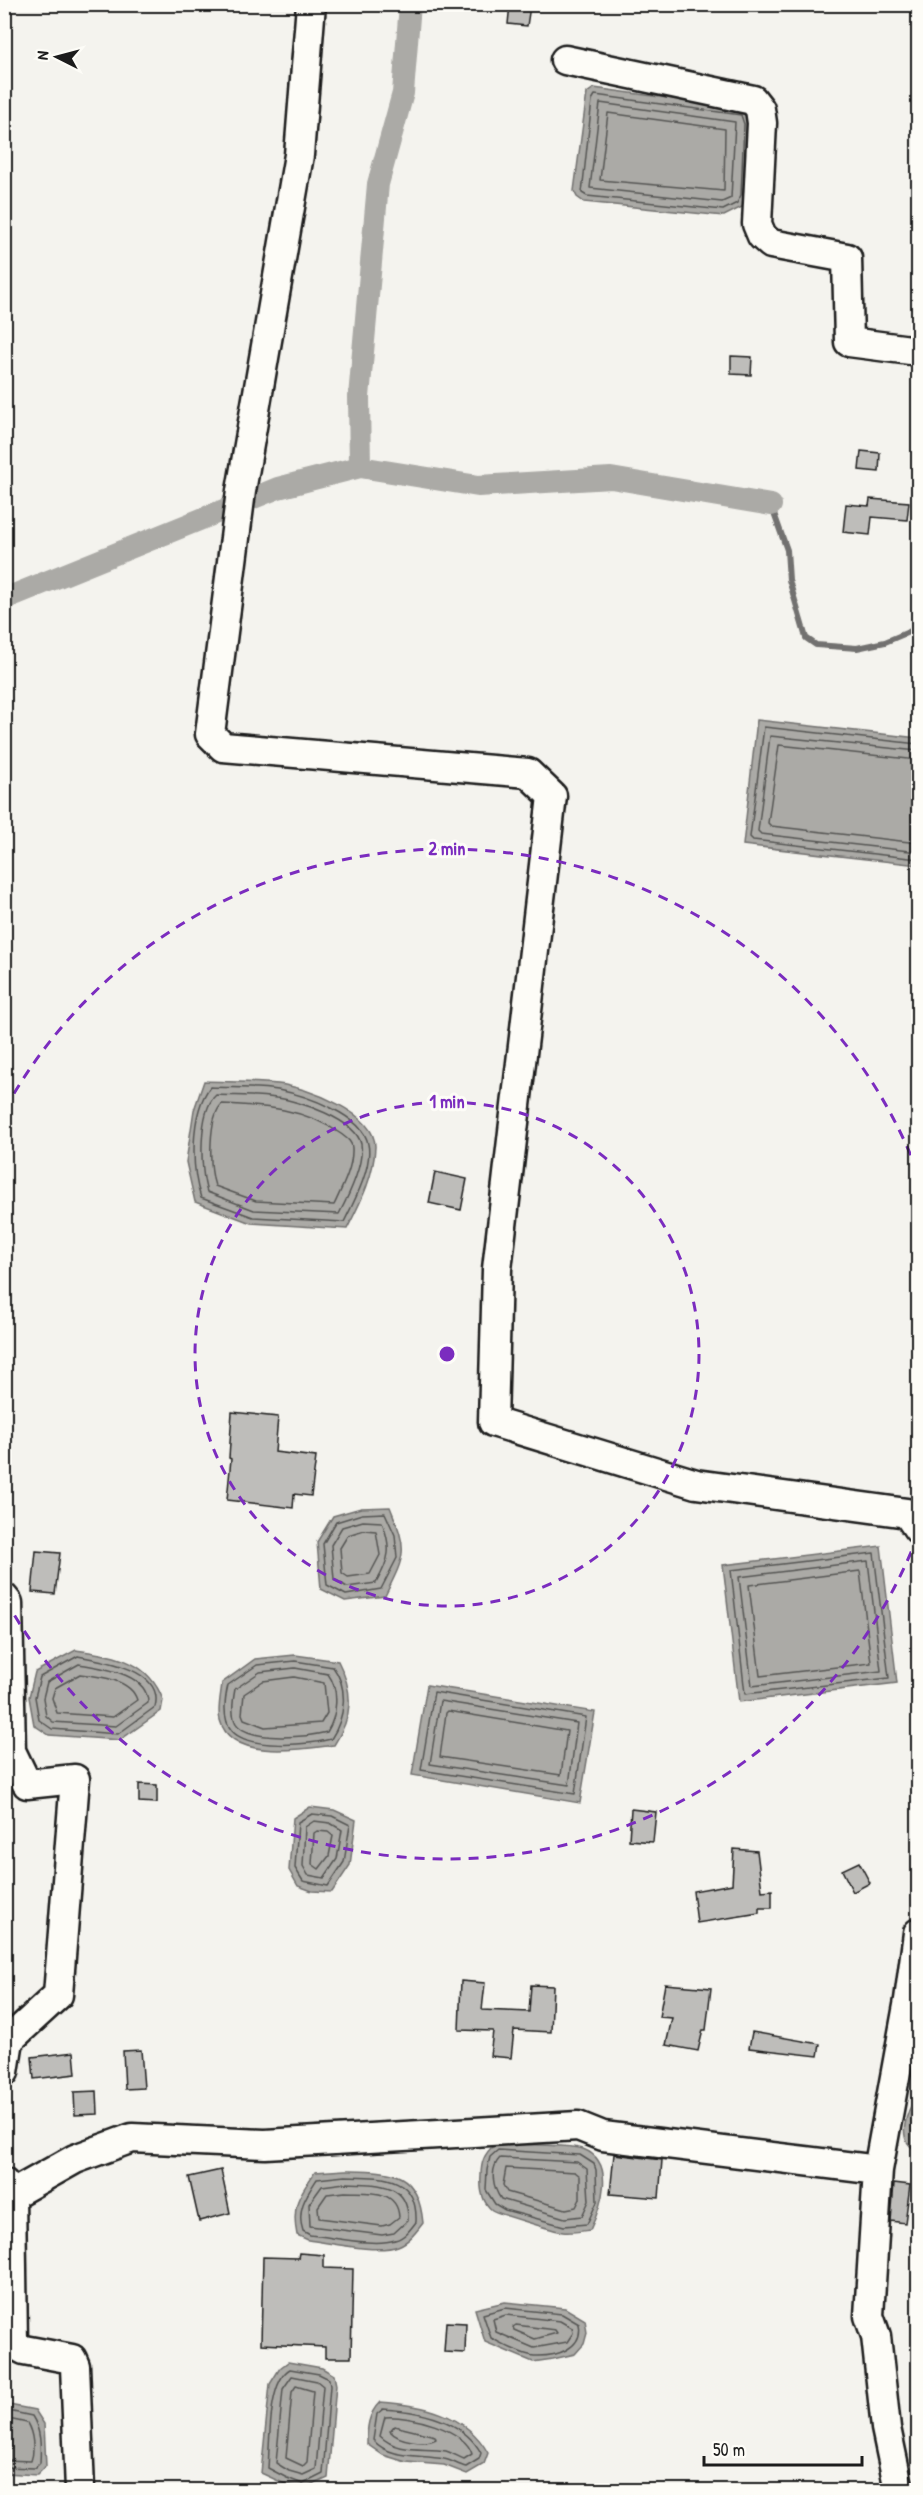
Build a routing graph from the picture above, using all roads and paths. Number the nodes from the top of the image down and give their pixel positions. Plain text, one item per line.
1 (311, 4) edge
2 (565, 60) dead end
3 (918, 351) edge
4 (918, 1529) edge
5 (4, 1598) edge
6 (918, 1933) edge
7 (4, 2072) edge
8 (878, 2170) junction
9 (8, 2189) edge
10 (80, 2490) edge
11 (898, 2490) edge

1 - 4 street
2 - 3 street
5 - 7 street
6 - 8 street
8 - 9 street
8 - 11 street
9 - 10 street

